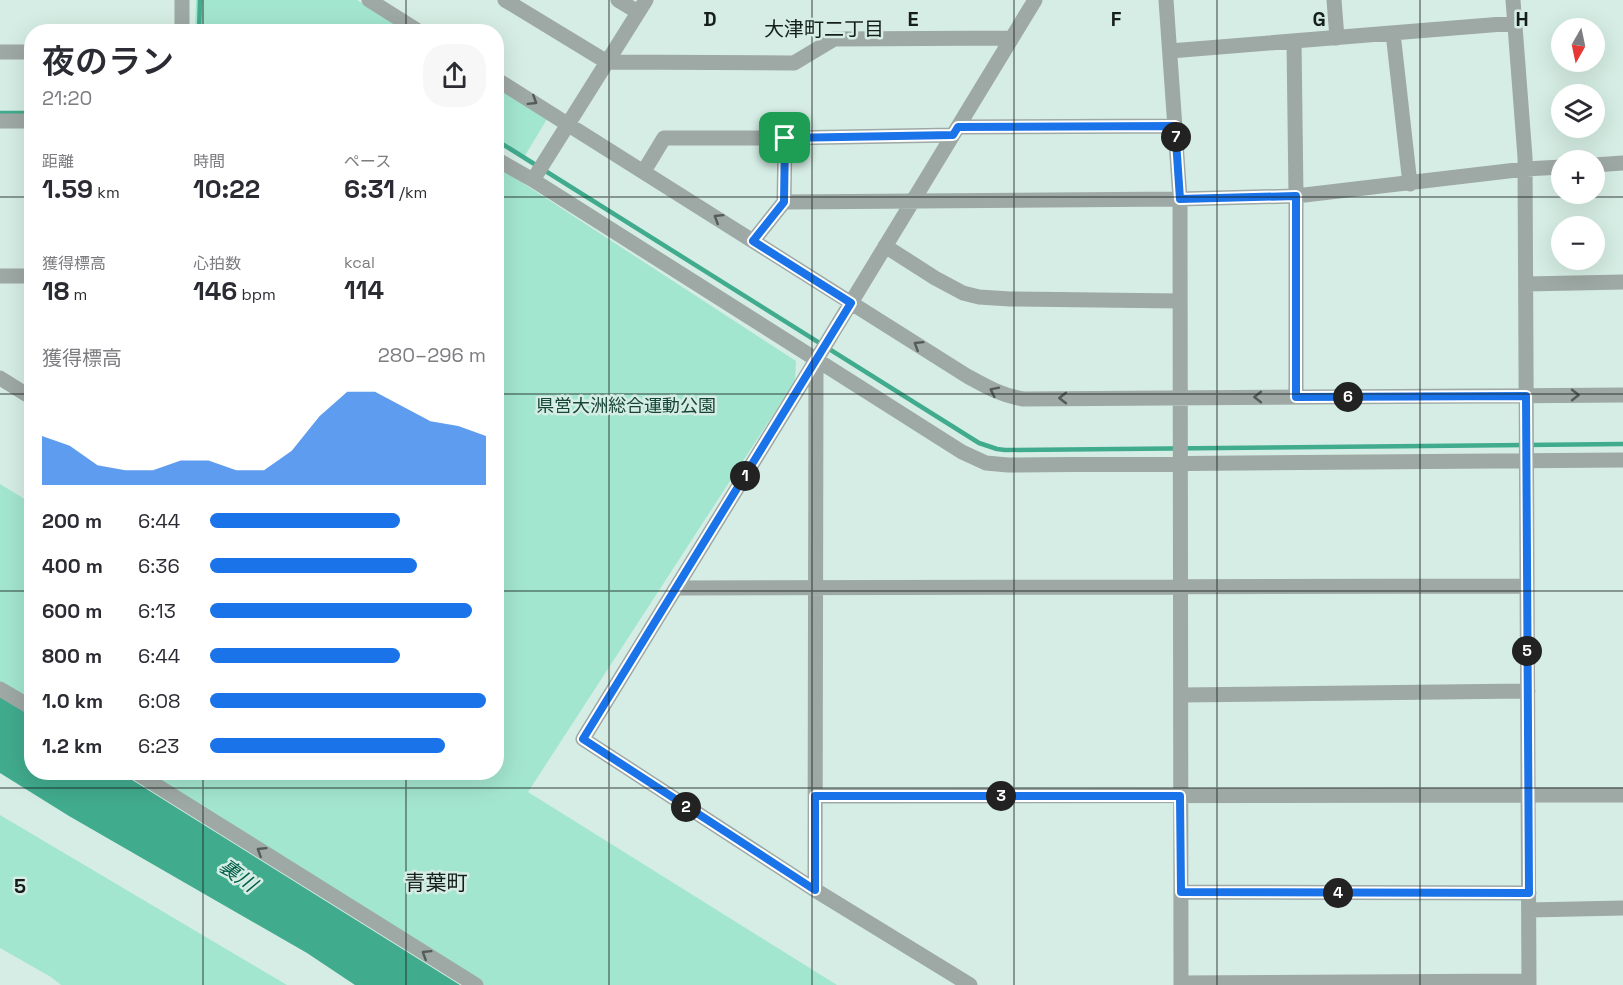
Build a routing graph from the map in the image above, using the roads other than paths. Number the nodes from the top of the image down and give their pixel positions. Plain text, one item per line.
1 (182, 0) edge
2 (369, 0) edge
3 (506, 0) edge
4 (618, 0) edge
5 (1035, 0) edge
6 (1166, 0) edge
7 (1334, 0) edge
8 (1513, 0) edge
9 (642, 6) edge
10 (1515, 23) junction
11 (182, 24) edge
12 (407, 24) edge
13 (1393, 33) junction
14 (1012, 38) junction
15 (1337, 38) junction
16 (1294, 41) junction
17 (1170, 51) junction
18 (0, 52) edge
19 (24, 52) edge
20 (607, 62) junction
21 (504, 84) edge
22 (24, 121) edge
23 (0, 122) edge
24 (569, 124) junction
25 (1175, 126) junction
26 (956, 131) junction
27 (785, 138) junction
28 (1623, 162) edge
29 (504, 164) edge
30 (1605, 164) edge
31 (1551, 168) edge
32 (1525, 169) junction
33 (644, 171) junction
34 (533, 180) junction
35 (1410, 184) junction
36 (1296, 196) junction
37 (1180, 199) junction
38 (913, 201) junction
39 (784, 202) junction
40 (753, 241) junction
41 (885, 246) junction
42 (0, 276) edge
43 (24, 276) edge
44 (1623, 282) edge
45 (1526, 284) junction
46 (1180, 301) junction
47 (851, 303) junction
48 (822, 351) junction
49 (0, 378) edge
50 (24, 393) edge
51 (1623, 395) edge
52 (1526, 396) junction
53 (1296, 397) junction
54 (1180, 398) junction
55 (1526, 450) junction
56 (1181, 453) junction
57 (1623, 460) edge
58 (1527, 586) junction
59 (1180, 587) junction
60 (676, 588) junction
61 (816, 588) junction
62 (0, 689) edge
63 (1527, 691) junction
64 (1181, 695) junction
65 (24, 703) edge
66 (148, 780) edge
67 (1623, 795) edge
68 (815, 796) junction
69 (1180, 796) junction
70 (1528, 796) junction
71 (815, 890) junction
72 (1181, 892) junction
73 (1529, 893) junction
74 (1623, 908) edge
75 (1529, 910) junction
76 (1529, 983) edge
77 (1180, 984) edge
78 (476, 985) edge
79 (970, 985) edge

1 - 11 street
2 - 12 street
3 - 20 street
4 - 9 street
5 - 14 street
6 - 17 street
7 - 15 street
8 - 10 street
9 - 20 street
10 - 13 street
10 - 32 street
13 - 15 street
13 - 35 street
14 - 20 street
14 - 26 street
15 - 16 street
16 - 17 street
16 - 36 street
17 - 25 street
18 - 19 street
20 - 24 street
21 -> 24 street
22 - 23 street
24 - 33 street
24 - 34 street
25 - 26 street
25 - 37 street
26 - 27 street
26 - 38 street
27 - 33 street
27 - 39 street
28 - 30 street
29 - 34 street
31 - 32 street
32 - 35 street
32 - 45 street
40 -> 33 street
34 - 48 street
35 - 36 street
36 - 37 street
36 - 53 street
37 - 38 street
37 - 46 street
38 - 39 street
38 - 41 street
39 - 40 street
40 - 47 street
41 - 46 street
41 - 47 street
42 - 43 street
44 - 45 street
45 - 52 street
46 - 54 street
47 - 48 street
54 -> 47 street
48 - 56 street
48 - 60 street
48 - 61 street
49 - 50 street
52 -> 51 street
52 - 53 street
52 - 55 street
53 -> 54 street
54 - 56 street
55 - 56 street
55 - 57 street
55 - 58 street
56 - 59 street
58 - 59 street
58 - 63 street
59 - 61 street
59 - 64 street
60 - 61 street
60 - 71 street
61 - 68 street
62 - 65 street
63 - 64 street
63 - 70 street
64 - 69 street
78 -> 66 street
67 - 70 street
68 - 69 street
68 - 71 street
69 - 70 street
69 - 72 street
70 - 73 street
71 - 79 street
72 - 73 street
72 - 77 street
73 - 75 street
74 - 75 street
75 - 76 street
76 - 77 street

